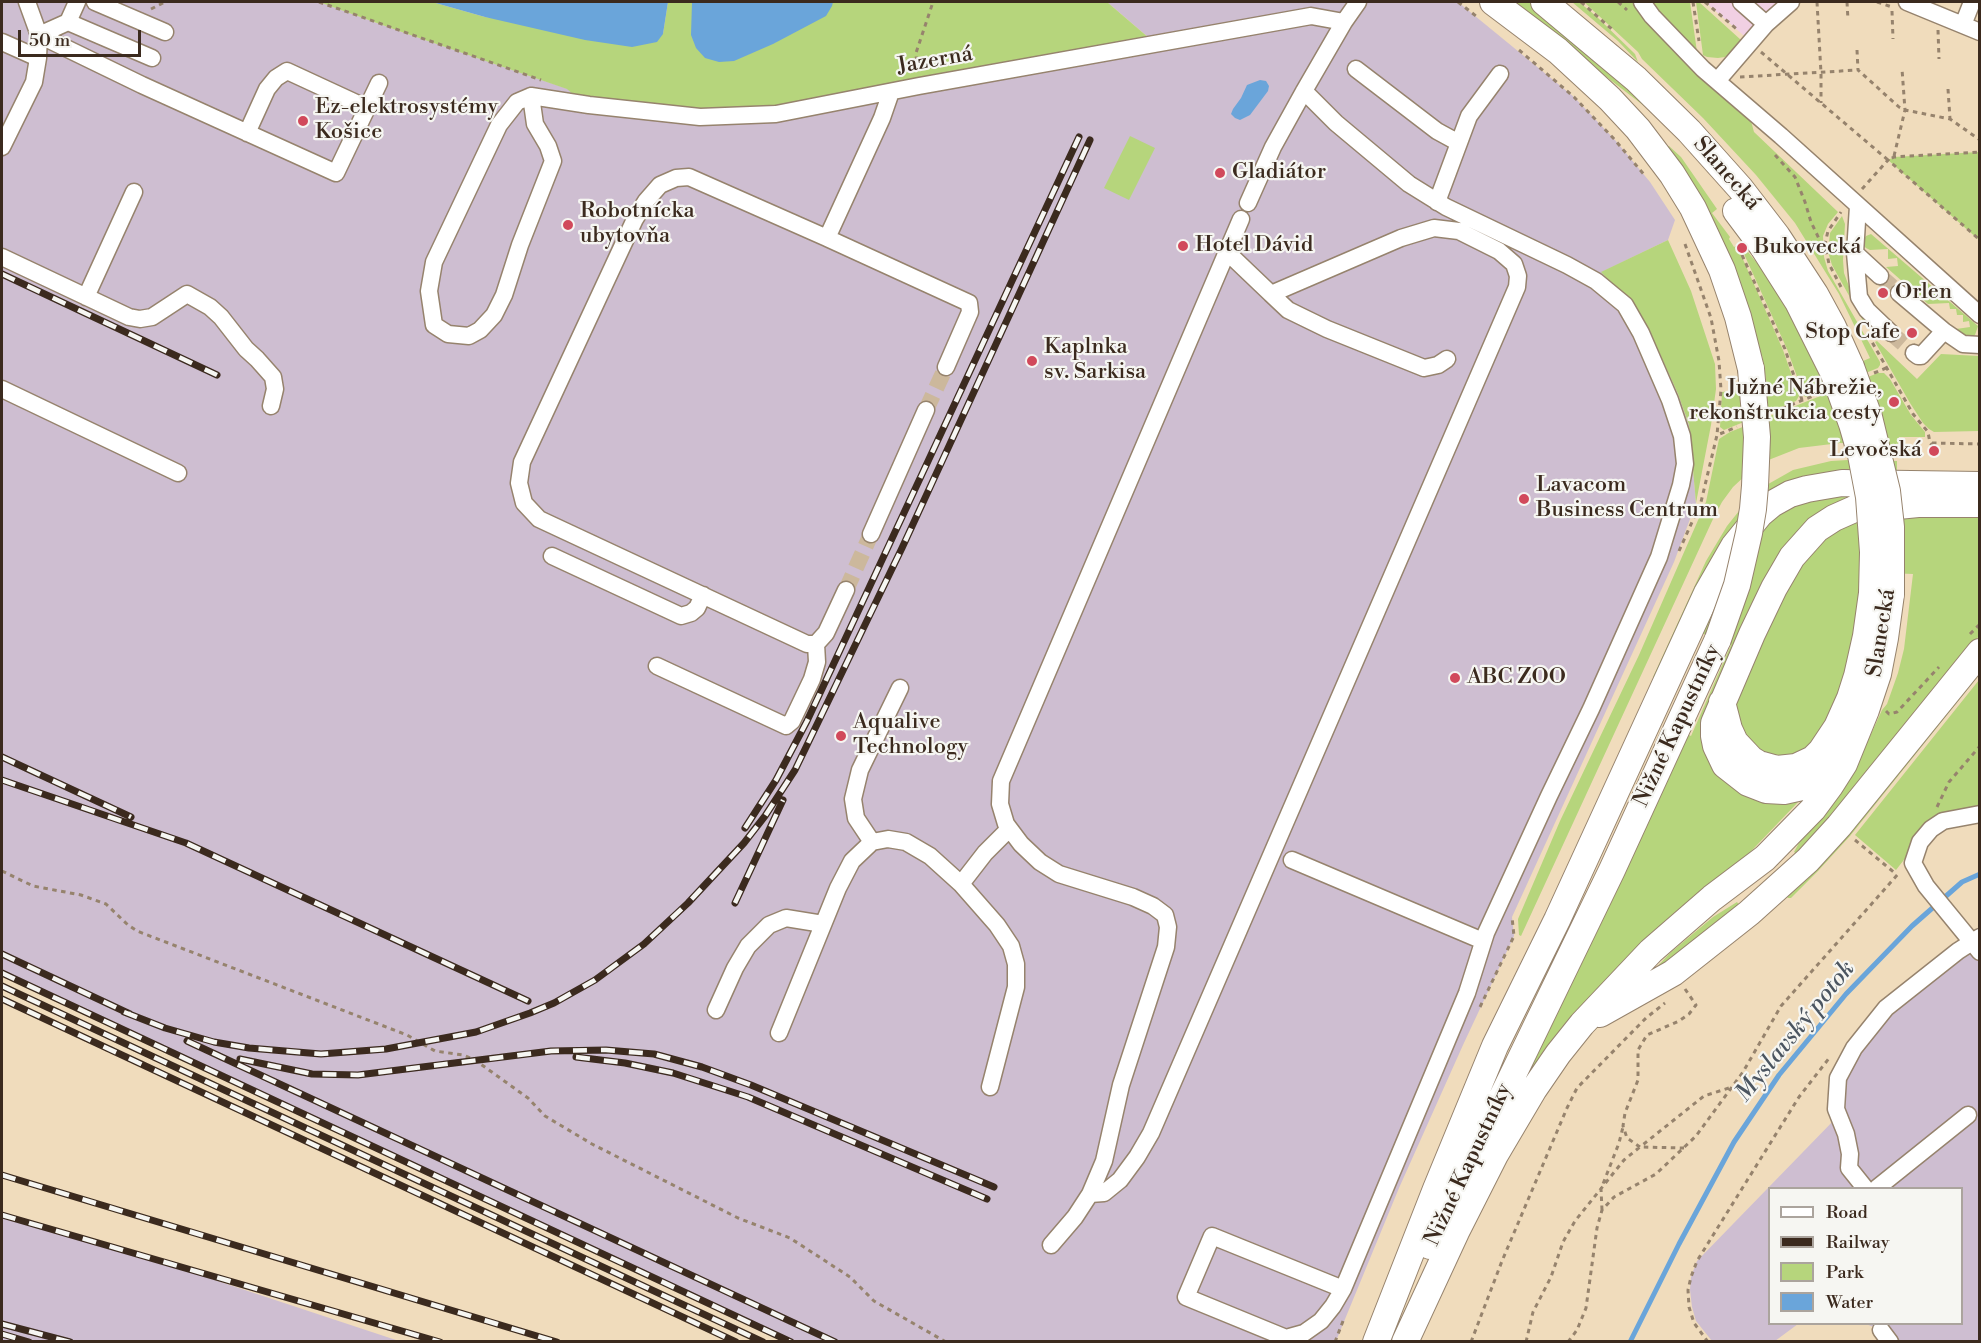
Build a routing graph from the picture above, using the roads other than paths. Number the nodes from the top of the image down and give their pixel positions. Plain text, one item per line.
1 (27, 2) edge
2 (77, 2) edge
3 (95, 2) edge
4 (1358, 2) edge
5 (1493, 2) edge
6 (1544, 2) edge
7 (1642, 2) edge
8 (1741, 2) edge
9 (1791, 2) edge
10 (1972, 2) edge
11 (1900, 4) edge
12 (1344, 21) junction
13 (68, 22) junction
14 (1766, 24) junction
15 (1963, 25) junction
16 (165, 32) dead end
17 (1980, 32) edge
18 (39, 35) junction
19 (2, 42) edge
20 (38, 58) junction
21 (152, 58) dead end
22 (1356, 69) dead end
23 (1500, 74) dead end
24 (1717, 81) junction
25 (379, 83) dead end
26 (1304, 91) junction
27 (891, 92) junction
28 (531, 96) junction
29 (1610, 99) junction
30 (367, 108) junction
31 (247, 133) junction
32 (1460, 143) junction
33 (2, 147) edge
34 (134, 192) dead end
35 (1437, 202) junction
36 (1248, 203) dead end
37 (1858, 206) junction
38 (1241, 219) dead end
39 (827, 238) junction
40 (1530, 247) junction
41 (1227, 252) junction
42 (1855, 253) junction
43 (2, 257) edge
44 (1880, 276) tunnel mouth
45 (1517, 286) junction
46 (1899, 293) tunnel mouth
47 (1271, 294) junction
48 (86, 297) junction
49 (1980, 315) edge
50 (1944, 331) junction
51 (1891, 333) tunnel mouth
52 (1980, 345) edge
53 (1914, 353) dead end
54 (1447, 359) dead end
55 (946, 367) tunnel mouth
56 (1842, 370) junction
57 (2, 389) edge
58 (271, 406) dead end
59 (926, 410) tunnel mouth
60 (178, 473) dead end
61 (1899, 483) junction
62 (1980, 484) edge
63 (1980, 504) edge
64 (1852, 510) junction
65 (872, 534) tunnel mouth
66 (552, 556) dead end
67 (846, 590) tunnel mouth
68 (1881, 593) junction
69 (703, 595) junction
70 (816, 644) junction
71 (1972, 646) edge
72 (657, 666) dead end
73 (900, 688) dead end
74 (1722, 702) junction
75 (1854, 736) junction
76 (1980, 814) edge
77 (1009, 829) junction
78 (872, 842) junction
79 (1292, 860) dead end
80 (961, 884) junction
81 (823, 924) junction
82 (1483, 941) junction
83 (1977, 944) edge
84 (716, 1010) dead end
85 (1582, 1024) junction
86 (779, 1034) dead end
87 (990, 1087) dead end
88 (1968, 1115) dead end
89 (1864, 1187) edge
90 (1878, 1187) edge
91 (1090, 1194) junction
92 (1051, 1245) dead end
93 (1343, 1289) junction
94 (1376, 1341) edge
95 (1387, 1341) edge
96 (1405, 1341) edge

1 - 18 street
2 - 13 street
3 - 16 street
4 - 12 street
5 - 29 highway
6 - 56 highway, Slanecká
7 - 24 street
8 - 14 street
9 - 14 street
10 - 15 street
11 - 15 street
12 - 26 street
12 - 27 street, Jazerná
13 - 18 street
13 - 21 street
14 - 24 street
15 - 17 street
18 - 20 street
18 - 31 street
19 - 20 street
20 - 33 street
22 - 32 street
23 - 32 street
24 - 37 street
25 - 30 street
26 - 35 street
26 - 36 street
27 - 28 street, Jazerná
27 - 39 street
28 - 28 street
29 - 56 highway
29 - 95 highway, Nižné Kapustníky, bridge
30 - 31 street
30 - 31 street
32 - 35 street
34 - 48 street
35 - 40 street
37 - 42 street
37 - 49 street
38 - 41 street
39 - 55 street
39 - 69 street
40 - 45 street
40 - 82 street
41 - 47 street
41 - 77 street
42 - 44 street
42 - 51 street
43 - 48 street
45 - 47 street
45 - 91 street
46 - 50 street
47 - 54 street
48 - 58 street
50 - 52 street
50 - 53 street
56 - 68 highway, bridge
57 - 60 street
59 - 65 street
61 - 62 highway
61 - 64 highway
61 - 94 highway
63 - 64 highway
64 - 74 highway
66 - 69 street
67 - 70 street
68 - 74 highway
68 - 75 highway, Slanecká
69 - 70 street
70 - 72 street
71 - 85 highway
73 - 78 street
74 - 75 highway
75 - 85 highway, Slanecká
76 - 83 street
77 - 80 street
77 - 91 street
78 - 80 street
78 - 81 street
79 - 82 street
80 - 87 street
81 - 84 street
81 - 86 street
82 - 93 street
83 - 89 street
85 - 96 highway, Nižné Kapustníky
88 - 90 street
91 - 92 street
93 - 93 street

